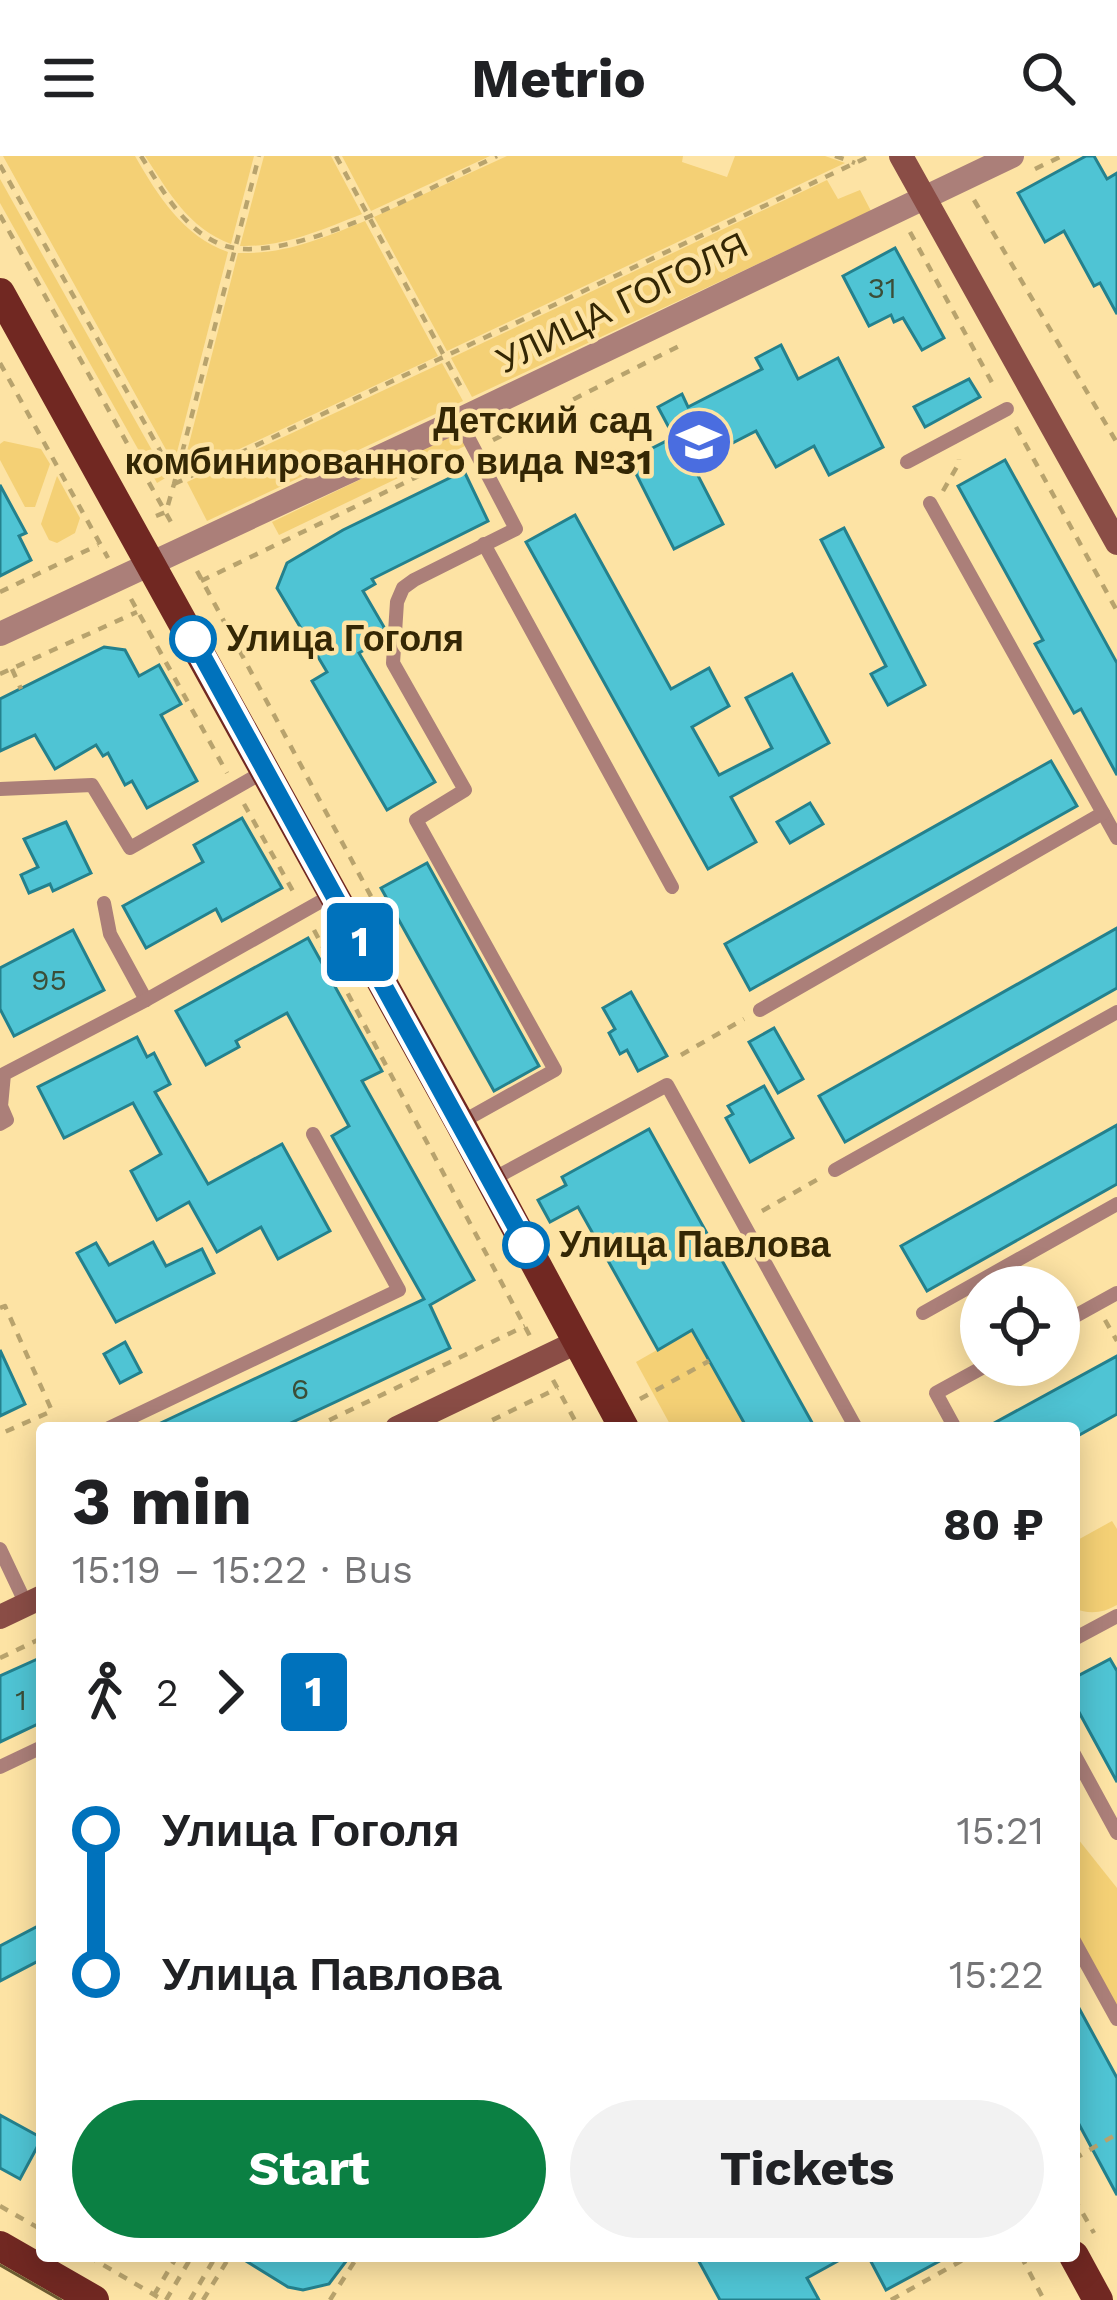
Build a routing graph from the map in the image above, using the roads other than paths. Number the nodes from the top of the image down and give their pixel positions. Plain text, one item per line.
1 (901, 156) edge
2 (1019, 165) edge
3 (931, 207) junction
4 (1, 298) edge
5 (1007, 409) road end
6 (459, 420) junction
7 (907, 462) dead end
8 (930, 503) road end
9 (1117, 543) edge
10 (484, 544) junction
11 (151, 563) junction
12 (0, 634) edge
13 (265, 771) junction
14 (0, 789) edge
15 (1103, 813) junction
16 (1117, 838) edge
17 (671, 887) dead end
18 (334, 894) junction
19 (104, 903) dead end
20 (146, 1000) junction
21 (760, 1010) road end
22 (1117, 1012) edge
23 (2, 1071) edge
24 (460, 1123) junction
25 (0, 1124) edge
26 (314, 1134) dead end
27 (835, 1169) dead end
28 (491, 1180) junction
29 (1117, 1204) edge
30 (1117, 1293) edge
31 (923, 1313) dead end
32 (1080, 1313) edge
33 (577, 1342) junction
34 (960, 1380) edge
35 (122, 1422) edge
36 (410, 1422) edge
37 (621, 1422) edge
38 (853, 1422) edge
39 (952, 1422) edge
40 (0, 1549) edge
41 (34, 1600) edge
42 (1117, 1616) edge
43 (0, 1617) edge
44 (1080, 1636) edge
45 (36, 1750) edge
46 (1080, 1765) edge
47 (0, 1767) edge
48 (1117, 1833) edge
49 (1080, 1952) edge
50 (1117, 2019) edge
51 (0, 2246) edge
52 (1078, 2262) edge
53 (94, 2300) edge
54 (1098, 2300) edge

1 - 3 main road
2 - 3 street, УЛИЦА ГОГОЛЯ
3 - 6 street, УЛИЦА ГОГОЛЯ
3 - 9 main road
4 - 11 main road
5 - 7 lane
6 - 10 lane
6 - 11 street, УЛИЦА ГОГОЛЯ
8 - 15 lane
10 - 17 lane
10 - 24 lane
11 - 12 street, УЛИЦА ГОГОЛЯ
11 - 13 main road
13 - 14 lane
13 - 18 main road
15 - 16 lane
15 - 21 lane
18 - 20 lane
18 - 24 main road
19 - 20 lane
20 - 23 lane
22 - 27 lane
23 - 25 lane
24 - 28 main road
26 - 35 lane
28 - 33 main road
28 - 38 lane
29 - 31 lane
30 - 32 lane
33 - 36 main road
33 - 37 main road
34 - 39 lane
40 - 41 lane
41 - 43 main road
42 - 44 lane
45 - 47 lane
46 - 48 lane
49 - 50 lane
51 - 53 main road
52 - 54 main road

